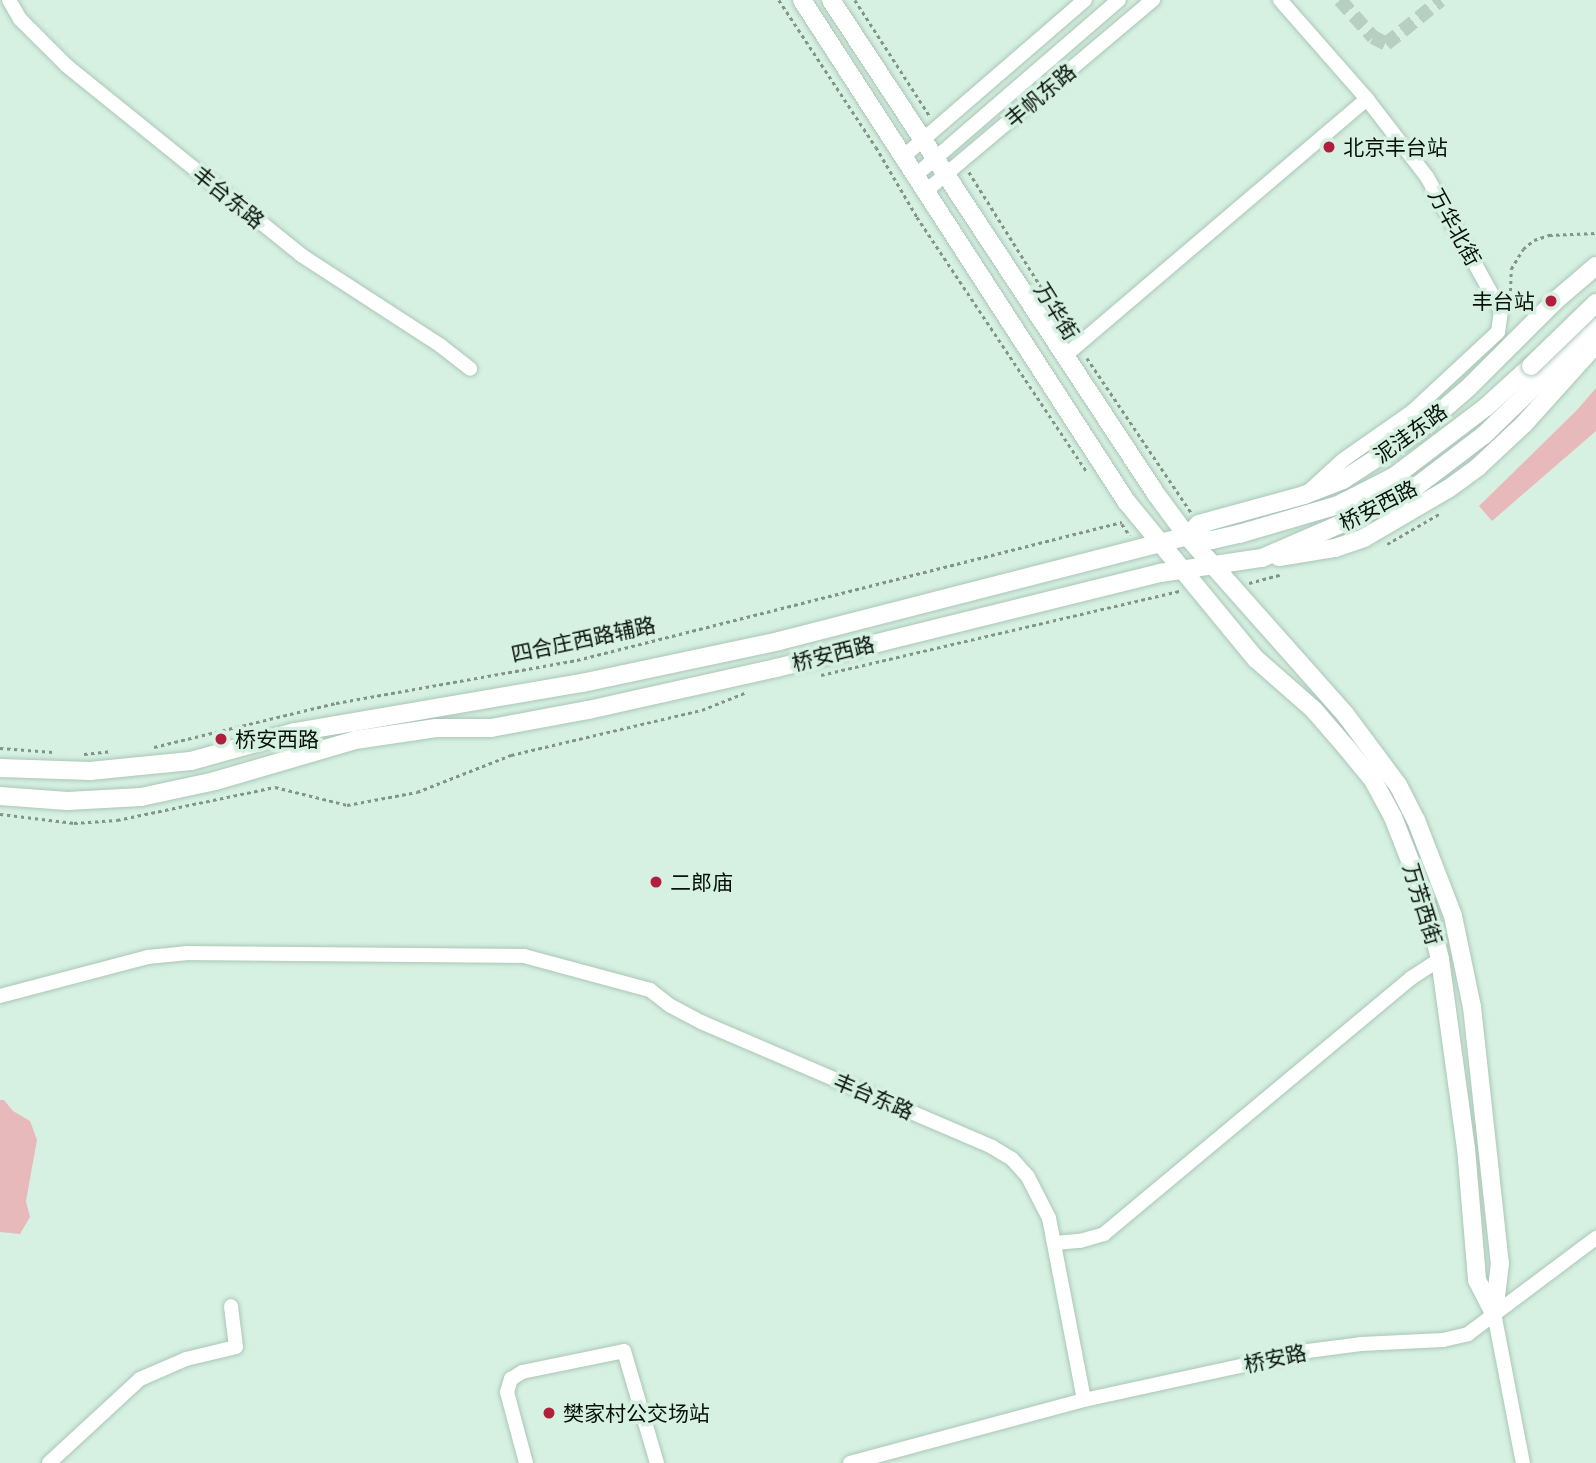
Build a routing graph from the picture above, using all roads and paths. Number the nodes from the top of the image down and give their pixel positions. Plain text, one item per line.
1 (9, 0) edge
2 (802, 0) edge
3 (831, 0) edge
4 (855, 0) edge
5 (1085, 0) edge
6 (1119, 0) edge
7 (1153, 0) edge
8 (1280, 0) edge
9 (1367, 99) junction
10 (931, 133) junction
11 (904, 156) junction
12 (937, 158) junction
13 (962, 161) junction
14 (947, 174) junction
15 (921, 183) junction
16 (1596, 233) edge
17 (1596, 266) edge
18 (1596, 303) edge
19 (1502, 311) junction
20 (1057, 312) dead end
21 (1596, 327) edge
22 (1596, 344) edge
23 (1072, 350) junction
24 (470, 369) dead end
25 (1538, 371) junction
26 (1304, 495) junction
27 (1131, 528) dead end
28 (1193, 530) junction
29 (1161, 544) junction
30 (1262, 558) junction
31 (1215, 566) junction
32 (1183, 570) junction
33 (0, 748) edge
34 (149, 748) dead end
35 (113, 751) dead end
36 (64, 753) dead end
37 (76, 754) dead end
38 (0, 768) edge
39 (0, 796) edge
40 (1440, 958) junction
41 (0, 996) edge
42 (1596, 1238) edge
43 (1055, 1242) junction
44 (231, 1306) dead end
45 (1494, 1313) junction
46 (1084, 1400) junction
47 (49, 1463) edge
48 (526, 1463) edge
49 (657, 1463) edge
50 (850, 1463) edge
51 (1523, 1463) edge

1 - 24 street, 丰台东路
2 - 11 main road
3 - 10 main road, 万华街
4 - 10 path
5 - 10 street, 丰帆东路
6 - 12 street
7 - 13 street, 丰帆东路
8 - 9 street, 万华北街
9 - 19 street, 万华北街
9 - 23 street
10 - 11 street, 丰帆东路
10 - 12 main road, 万华街
11 - 15 main road
12 - 14 main road, 万华街
12 - 15 street
13 - 14 street, 丰帆东路
13 - 20 path, 万华街
14 - 15 street, 丰帆东路
14 - 23 main road, 万华街
15 - 29 main road
16 - 19 path
17 - 26 main road, 泥洼东路
18 - 25 main road, bridge
19 - 26 street
21 - 25 main road, 桥安西路
22 - 30 main road
23 - 28 main road, 万华街
23 - 28 path, 万华街
25 - 28 main road, 桥安西路
25 - 30 main road, 桥安西路
26 - 28 main road, 泥洼东路
27 - 34 path, 四合庄西路辅路
28 - 29 main road, 桥安西路
28 - 31 main road, 万华街
29 - 32 main road
29 - 38 main road, 桥安西路
30 - 31 main road, 桥安西路
31 - 32 main road, 桥安西路
31 - 45 main road, 万芳西街
32 - 39 main road, 桥安西路
32 - 40 main road, 万芳西街
33 - 36 path
35 - 37 path
40 - 43 street
40 - 45 main road, 万芳西街
41 - 43 street, 丰台东路
42 - 45 street, 桥安路
43 - 46 street
44 - 47 street
45 - 46 street, 桥安路
45 - 51 street, 万芳西街
46 - 50 street, 桥安路
48 - 49 street

